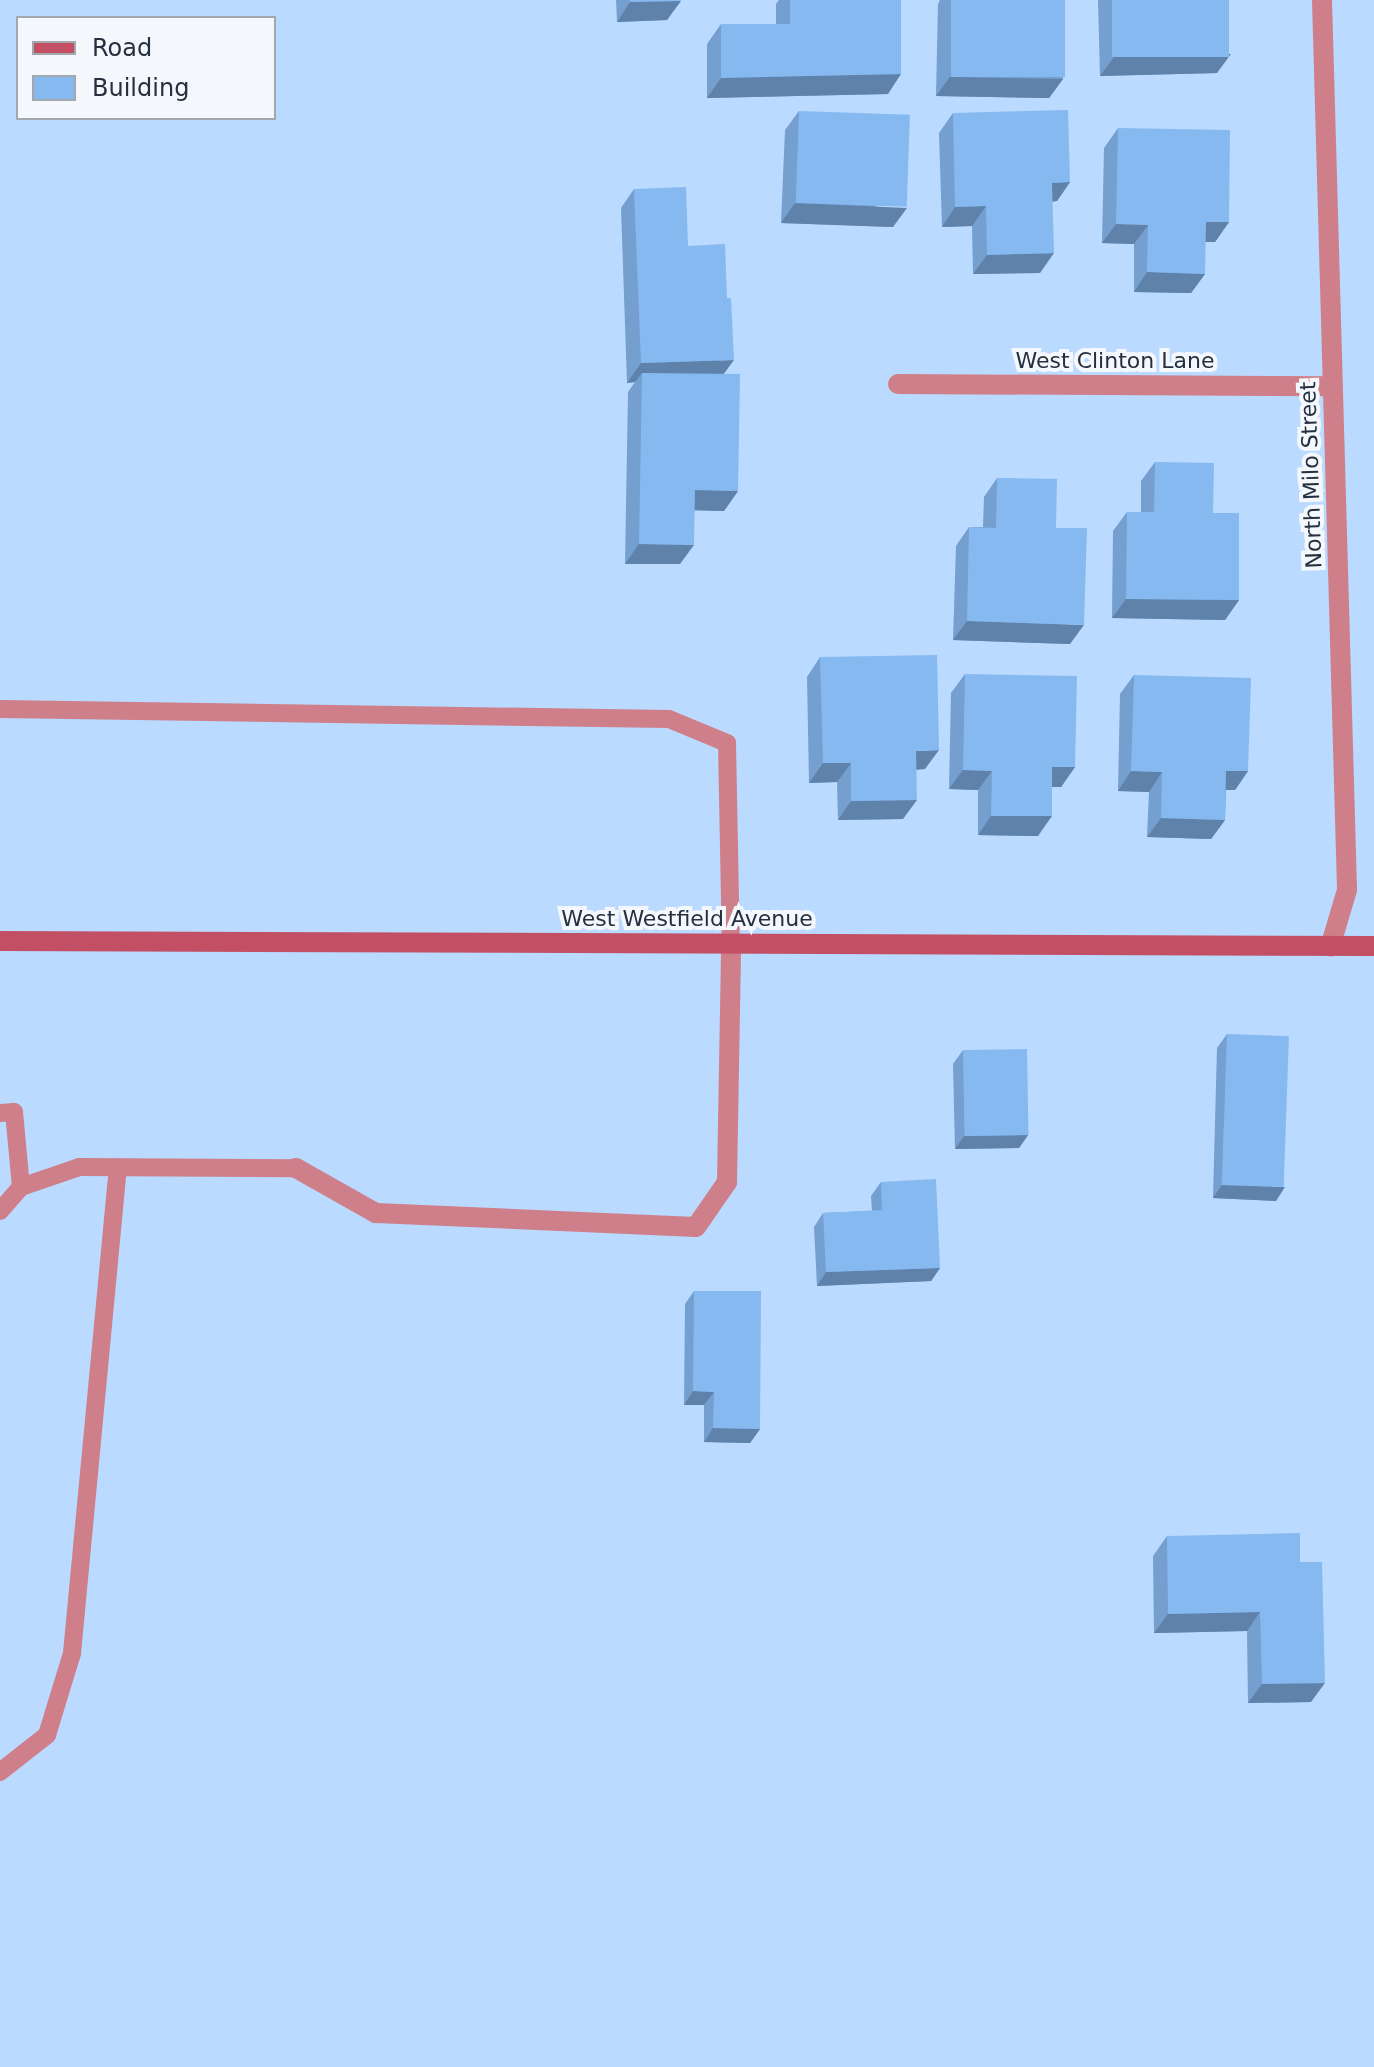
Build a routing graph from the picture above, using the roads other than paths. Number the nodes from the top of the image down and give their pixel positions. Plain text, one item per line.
1 (1322, 0) edge
2 (898, 384) dead end
3 (1332, 386) junction
4 (0, 709) edge
5 (0, 941) edge
6 (731, 943) junction
7 (1374, 946) edge
8 (1330, 947) junction
9 (0, 1113) edge
10 (118, 1167) junction
11 (296, 1168) joint
12 (21, 1187) junction
13 (0, 1211) edge
14 (0, 1772) edge

1 - 3 street, North Milo Street
2 - 3 street, West Clinton Lane
3 - 8 street, North Milo Street
4 - 6 lane
5 - 6 street, West Westfield Avenue
6 - 8 street, West Westfield Avenue
6 - 11 street
7 - 8 street, West Westfield Avenue
9 - 12 lane
10 - 11 lane
10 - 12 lane
10 - 14 lane
12 - 13 lane

